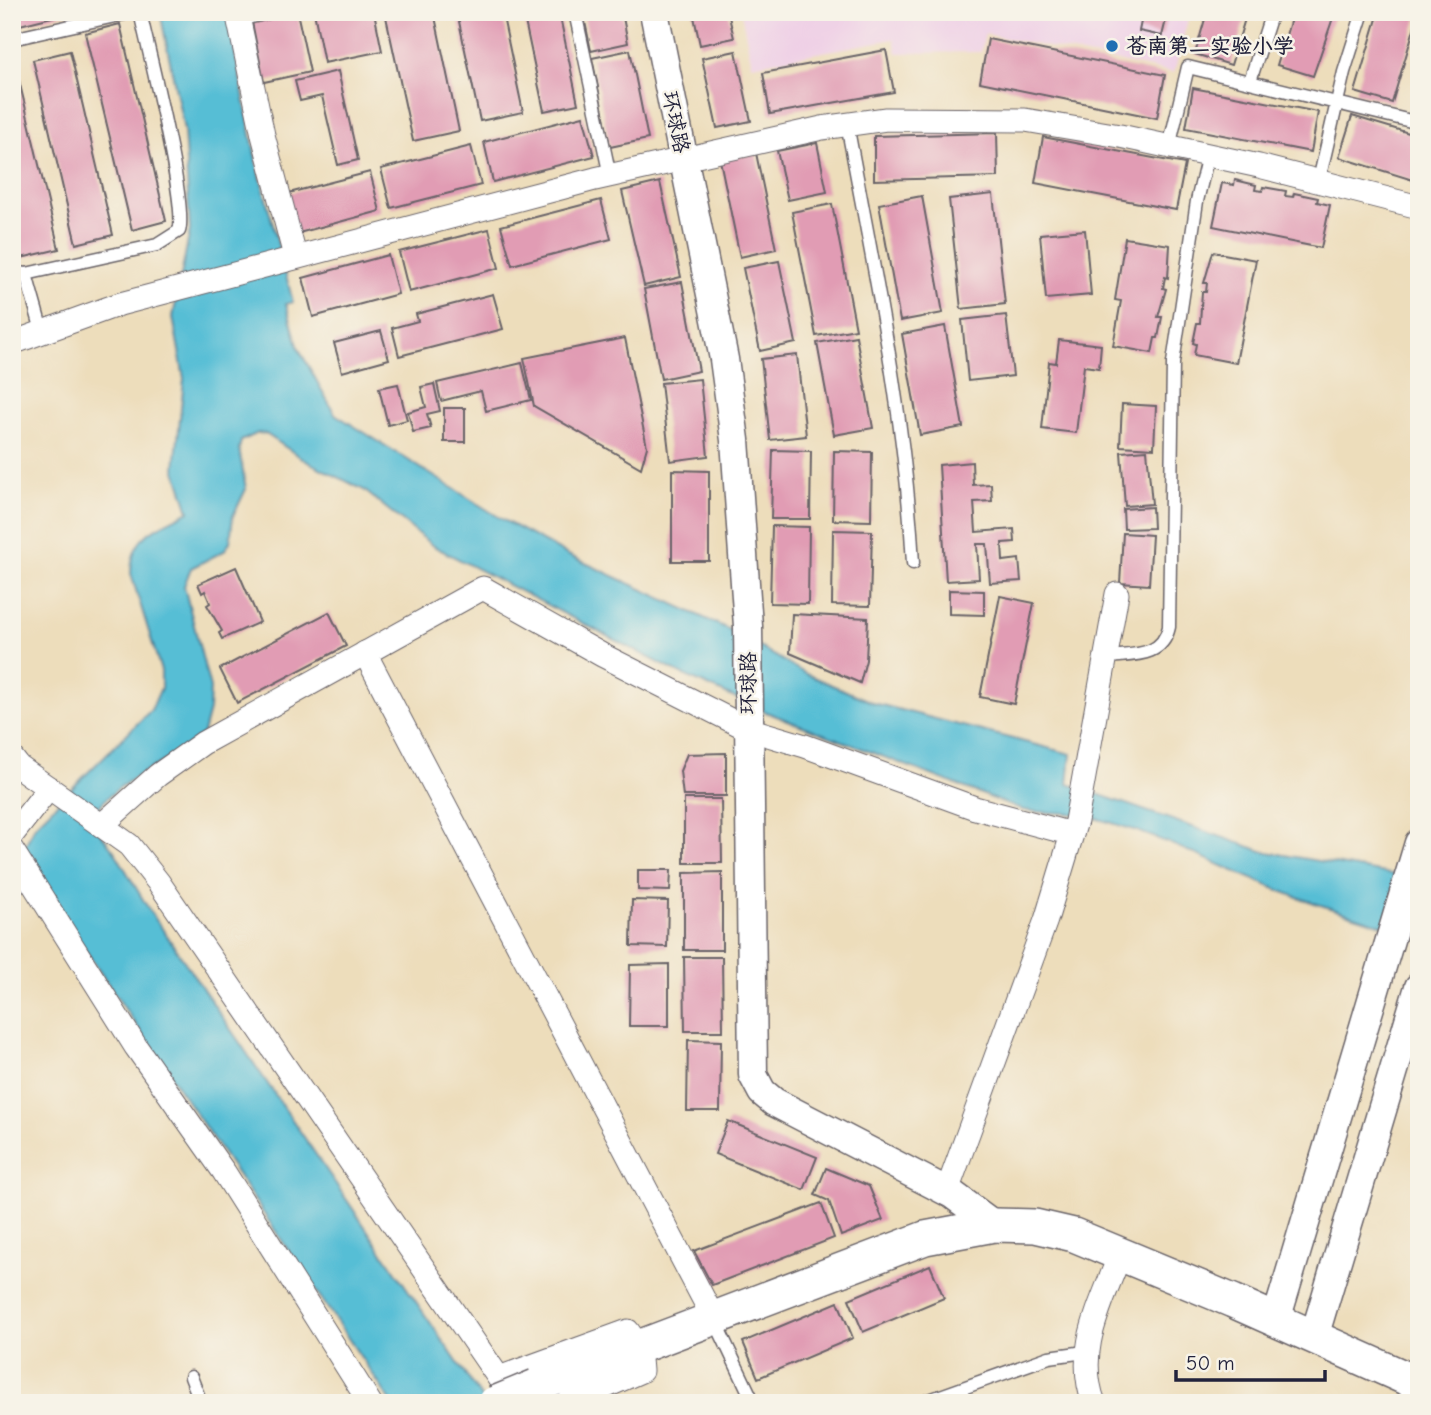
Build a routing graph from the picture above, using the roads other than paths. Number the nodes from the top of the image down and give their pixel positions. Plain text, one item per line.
1 (133, 12) edge
2 (140, 12) edge
3 (272, 12) edge
4 (575, 12) edge
5 (654, 12) edge
6 (1272, 12) edge
7 (1363, 12) edge
8 (238, 16) edge
9 (12, 39) edge
10 (1250, 81) junction
11 (1338, 102) junction
12 (1417, 118) edge
13 (847, 124) junction
14 (1169, 147) junction
15 (1208, 155) junction
16 (684, 159) junction
17 (610, 176) junction
18 (1319, 180) junction
19 (1419, 207) edge
20 (293, 257) junction
21 (12, 272) edge
22 (26, 274) junction
23 (42, 331) junction
24 (12, 343) edge
25 (913, 563) dead end
26 (1117, 594) dead end
27 (365, 653) junction
28 (1107, 656) junction
29 (748, 724) junction
30 (12, 758) edge
31 (52, 790) junction
32 (99, 822) junction
33 (1074, 827) junction
34 (12, 835) edge
35 (1417, 849) edge
36 (12, 850) edge
37 (1419, 988) edge
38 (947, 1191) junction
39 (994, 1224) junction
40 (1120, 1254) junction
41 (714, 1319) junction
42 (1276, 1320) junction
43 (1314, 1337) junction
44 (639, 1347) junction
45 (1086, 1352) junction
46 (191, 1377) dead end
47 (1419, 1384) edge
48 (497, 1391) edge
49 (526, 1394) edge
50 (1093, 1402) edge
51 (201, 1403) edge
52 (370, 1403) edge
53 (568, 1403) edge
54 (754, 1403) edge
55 (921, 1403) edge

1 - 9 lane
2 - 22 lane
3 - 8 lane
4 - 17 lane
5 - 16 street, 环球路
6 - 10 lane
7 - 11 lane
8 - 20 street
10 - 11 lane
10 - 14 lane
11 - 12 lane
11 - 18 lane
13 - 14 street
13 - 16 street
13 - 25 lane
14 - 15 street
15 - 18 street
15 - 28 lane
16 - 17 street
16 - 29 street, 环球路
17 - 20 street
18 - 19 street
20 - 23 street
21 - 22 lane
22 - 23 lane
23 - 24 street
26 - 28 street
27 - 29 street
27 - 32 street
27 - 41 street
28 - 33 street
29 - 33 street
29 - 38 street, 环球路
30 - 31 street
31 - 32 street
31 - 34 street
32 - 48 street
33 - 38 street
35 - 42 street
36 - 52 street
37 - 43 street
38 - 39 street, 环球路
39 - 40 main road
39 - 41 main road
40 - 42 main road
40 - 45 street
41 - 44 main road
41 - 54 lane
42 - 43 main road
43 - 47 main road
44 - 48 street
44 - 49 main road
44 - 53 street
45 - 50 street
45 - 55 lane
46 - 51 lane
48 - 49 main road, bridge

